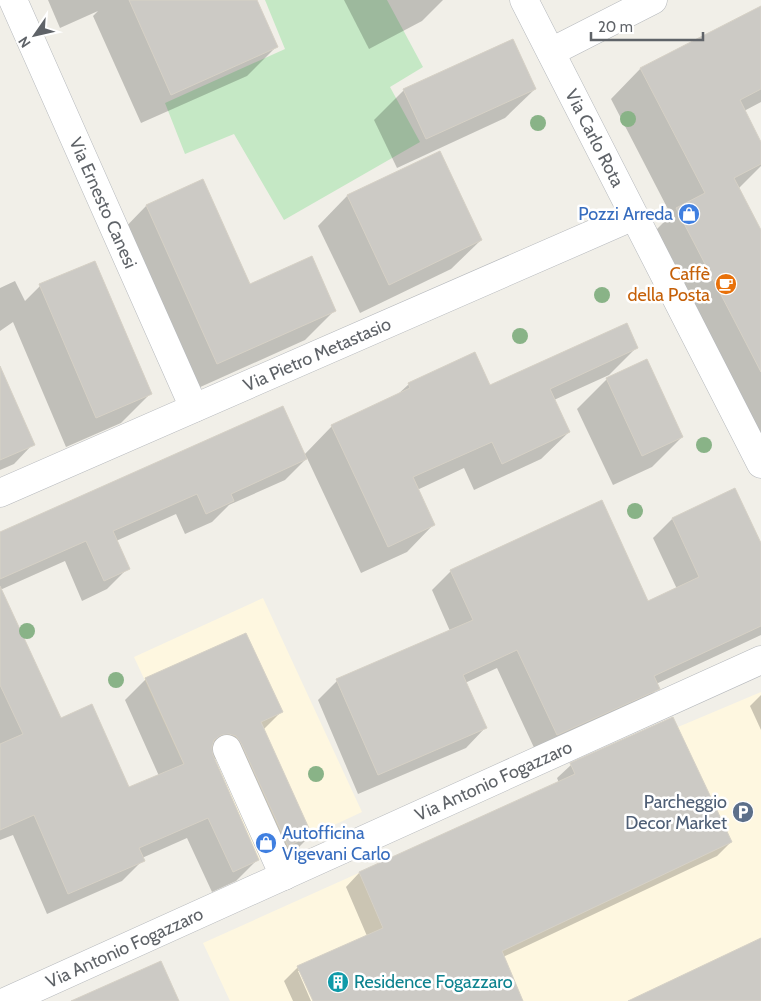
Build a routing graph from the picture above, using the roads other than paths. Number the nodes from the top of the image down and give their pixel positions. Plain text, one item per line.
1 (13, 0) edge
2 (524, 0) edge
3 (653, 0) edge
4 (551, 52) junction
5 (634, 216) junction
6 (194, 408) junction
7 (761, 464) edge
8 (0, 493) edge
9 (761, 660) edge
10 (227, 749) dead end
11 (284, 876) junction
12 (7, 1001) edge

1 - 6 street, Via Ernesto Canesi
2 - 4 street, Via Carlo Rota
3 - 4 street
4 - 5 street, Via Carlo Rota
5 - 6 street, Via Pietro Metastasio
5 - 7 street, Via Carlo Rota
6 - 8 street, Via Pietro Metastasio
9 - 11 street, Via Antonio Fogazzaro
10 - 11 street
11 - 12 street, Via Antonio Fogazzaro

